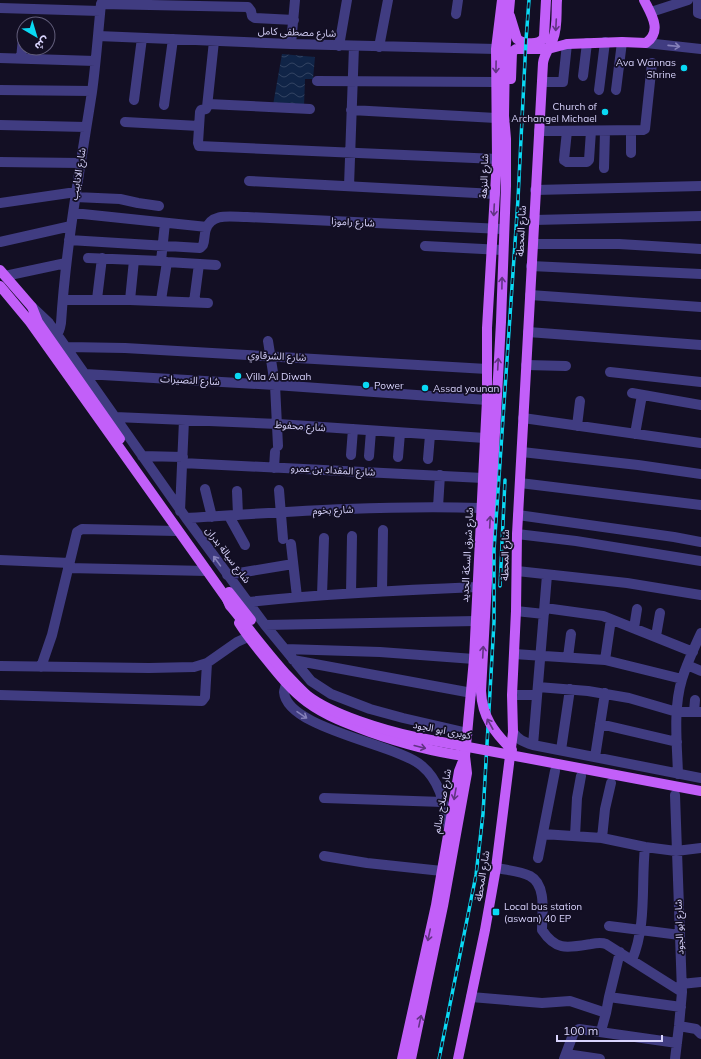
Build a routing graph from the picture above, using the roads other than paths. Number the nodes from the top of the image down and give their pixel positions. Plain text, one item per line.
1 (295, 0) edge
2 (346, 0) edge
3 (388, 0) edge
4 (458, 0) edge
5 (546, 0) edge
6 (557, 0) edge
7 (644, 0) edge
8 (698, 0) edge
9 (683, 1) edge
10 (151, 2) edge
11 (504, 3) edge
12 (100, 4) edge
13 (0, 8) edge
14 (650, 12) junction
15 (456, 14) dead end
16 (700, 14) edge
17 (294, 20) junction
18 (98, 36) junction
19 (142, 38) junction
20 (173, 39) junction
21 (214, 41) junction
22 (605, 42) junction
23 (622, 42) junction
24 (587, 43) junction
25 (646, 43) junction
26 (291, 44) junction
27 (567, 44) junction
28 (339, 46) junction
29 (354, 46) junction
30 (379, 46) junction
31 (496, 49) junction
32 (548, 49) junction
33 (701, 49) edge
34 (0, 58) edge
35 (21, 58) joint
36 (95, 61) junction
37 (652, 63) dead end
38 (583, 76) dead end
39 (352, 80) junction
40 (317, 81) dead end
41 (496, 82) junction
42 (542, 82) junction
43 (0, 90) edge
44 (598, 90) dead end
45 (616, 90) dead end
46 (92, 91) junction
47 (134, 100) dead end
48 (164, 104) dead end
49 (208, 104) junction
50 (310, 109) dead end
51 (351, 110) junction
52 (496, 118) junction
53 (125, 122) dead end
54 (0, 125) edge
55 (199, 126) junction
56 (86, 127) junction
57 (539, 131) junction
58 (567, 131) junction
59 (591, 131) junction
60 (605, 131) junction
61 (631, 131) junction
62 (506, 138) junction
63 (350, 152) junction
64 (631, 153) dead end
65 (497, 159) junction
66 (0, 162) edge
67 (80, 163) junction
68 (604, 168) dead end
69 (250, 181) dead end
70 (349, 186) junction
71 (701, 186) edge
72 (535, 190) junction
73 (75, 194) junction
74 (495, 194) junction
75 (0, 203) edge
76 (159, 206) dead end
77 (72, 213) junction
78 (701, 216) edge
79 (534, 220) junction
80 (165, 223) junction
81 (71, 226) junction
82 (207, 227) junction
83 (498, 229) junction
84 (69, 240) junction
85 (0, 242) edge
86 (532, 244) junction
87 (162, 245) junction
88 (425, 246) dead end
89 (701, 249) edge
90 (497, 250) junction
91 (88, 258) dead end
92 (102, 258) junction
93 (134, 260) junction
94 (164, 261) junction
95 (66, 263) junction
96 (199, 264) junction
97 (216, 265) dead end
98 (531, 266) junction
99 (3, 273) edge
100 (701, 274) edge
101 (0, 286) edge
102 (530, 295) junction
103 (97, 299) junction
104 (63, 300) junction
105 (130, 300) junction
106 (161, 300) junction
107 (194, 302) junction
108 (208, 303) dead end
109 (701, 307) edge
110 (501, 322) junction
111 (528, 332) junction
112 (54, 337) junction
113 (268, 341) dead end
114 (701, 345) edge
115 (67, 347) junction
116 (487, 354) junction
117 (270, 355) junction
118 (526, 365) junction
119 (566, 366) dead end
120 (487, 369) junction
121 (610, 372) dead end
122 (85, 374) junction
123 (701, 382) edge
124 (275, 385) junction
125 (487, 400) junction
126 (580, 401) dead end
127 (701, 405) edge
128 (115, 417) junction
129 (523, 418) junction
130 (184, 420) junction
131 (278, 424) junction
132 (577, 426) junction
133 (353, 429) junction
134 (371, 431) junction
135 (400, 433) junction
136 (635, 434) junction
137 (430, 435) junction
138 (485, 438) junction
139 (701, 443) edge
140 (522, 452) junction
141 (351, 455) dead end
142 (142, 456) junction
143 (369, 456) dead end
144 (398, 457) dead end
145 (428, 459) dead end
146 (182, 460) junction
147 (274, 468) junction
148 (701, 474) edge
149 (440, 476) junction
150 (483, 478) junction
151 (520, 483) junction
152 (205, 489) dead end
153 (279, 490) dead end
154 (237, 491) dead end
155 (701, 505) edge
156 (438, 507) junction
157 (481, 508) junction
158 (281, 512) junction
159 (183, 515) junction
160 (234, 515) junction
161 (518, 515) junction
162 (212, 517) junction
163 (383, 530) dead end
164 (177, 531) junction
165 (517, 534) junction
166 (352, 536) dead end
167 (324, 538) dead end
168 (701, 542) edge
169 (245, 545) dead end
170 (0, 560) edge
171 (701, 561) edge
172 (293, 564) junction
173 (69, 566) junction
174 (206, 571) junction
175 (516, 571) junction
176 (227, 575) junction
177 (548, 575) junction
178 (477, 587) junction
179 (382, 591) junction
180 (351, 593) junction
181 (322, 595) junction
182 (701, 595) edge
183 (228, 596) junction
184 (297, 597) junction
185 (248, 602) junction
186 (637, 609) dead end
187 (516, 611) junction
188 (544, 611) junction
189 (660, 613) dead end
190 (611, 619) junction
191 (476, 621) junction
192 (266, 625) junction
193 (634, 628) junction
194 (701, 633) edge
195 (572, 634) dead end
196 (248, 636) junction
197 (656, 636) junction
198 (285, 649) junction
199 (693, 652) junction
200 (514, 654) junction
201 (541, 655) junction
202 (568, 657) junction
203 (474, 659) junction
204 (293, 660) junction
205 (604, 660) junction
206 (207, 663) junction
207 (0, 666) edge
208 (687, 666) junction
209 (41, 667) junction
210 (701, 671) edge
211 (682, 679) junction
212 (286, 683) junction
213 (570, 689) junction
214 (538, 691) junction
215 (476, 692) junction
216 (605, 693) junction
217 (0, 695) edge
218 (512, 695) junction
219 (695, 700) dead end
220 (677, 712) junction
221 (698, 712) edge
222 (600, 724) junction
223 (513, 732) junction
224 (468, 733) junction
225 (677, 742) junction
226 (533, 745) junction
227 (512, 750) junction
228 (561, 750) junction
229 (465, 756) junction
230 (596, 758) junction
231 (555, 771) dead end
232 (678, 774) junction
233 (581, 776) dead end
234 (701, 778) edge
235 (610, 782) dead end
236 (701, 785) edge
237 (701, 791) edge
238 (675, 795) dead end
239 (324, 798) dead end
240 (444, 802) junction
241 (449, 829) junction
242 (543, 834) junction
243 (575, 836) junction
244 (602, 838) junction
245 (645, 847) junction
246 (701, 848) edge
247 (676, 851) junction
248 (324, 856) dead end
249 (538, 858) dead end
250 (496, 868) junction
251 (442, 871) junction
252 (609, 926) dead end
253 (640, 930) junction
254 (680, 935) junction
255 (620, 952) junction
256 (632, 960) junction
257 (701, 982) edge
258 (682, 988) junction
259 (471, 997) junction
260 (609, 997) junction
261 (681, 1007) junction
262 (606, 1013) junction
263 (679, 1026) junction
264 (699, 1030) edge
265 (601, 1031) junction
266 (677, 1043) junction
267 (565, 1056) edge
268 (402, 1059) edge
269 (411, 1059) edge
270 (458, 1059) edge
271 (600, 1059) edge
272 (675, 1059) edge

1 - 17 street
2 - 28 street
3 - 30 street
4 - 15 street
5 - 11 main road
6 -> 32 main road
7 - 14 main road
8 - 16 street
9 - 14 street
10 - 12 street
10 - 17 street
11 - 31 main road, شارع النزهة
11 - 62 main road, شارع النزهة
12 - 13 street
12 - 18 street, شارع الانابيب
14 - 25 main road
17 - 26 street
18 - 19 street, شارع مصطفى كامل
18 - 36 street, شارع الانابيب
19 - 20 street, شارع مصطفى كامل
19 - 47 street
20 - 21 street, شارع مصطفى كامل
20 - 48 street
21 - 26 street, شارع مصطفى كامل
21 - 49 street
22 - 23 main road
22 - 24 main road
22 - 44 street
23 - 25 main road
23 - 45 street
24 - 27 main road
24 - 38 street
25 -> 33 street
26 - 28 street, شارع مصطفى كامل
27 - 32 main road
27 - 42 street
28 - 29 street, شارع مصطفى كامل
29 - 30 street, شارع مصطفى كامل
29 - 39 street
30 - 31 street, شارع مصطفى كامل
31 -> 41 main road, شارع النزهة
32 - 42 main road, شارع المحطة
32 - 62 main road
34 - 35 street
35 - 36 street
36 - 46 street, شارع الانابيب
37 - 61 street
39 - 40 street
39 - 41 street
39 - 51 street
41 - 52 main road, شارع النزهة
42 - 57 main road, شارع المحطة
43 - 46 street
46 - 56 street, شارع الانابيب
49 - 50 street
49 - 55 street
51 - 52 street
51 - 63 street
52 - 65 main road, شارع النزهة
53 - 55 street
54 - 56 street
55 - 63 street
56 - 67 street, شارع الانابيب
57 - 58 street
57 - 72 main road, شارع المحطة
58 - 59 street
58 - 59 street
59 - 60 street
60 - 61 street
60 - 68 street
61 - 64 street
62 - 83 main road, شارع النزهة
63 - 65 street
63 - 70 street
65 - 74 main road, شارع النزهة
66 - 67 street
67 - 73 street, شارع الانابيب
69 - 70 street
70 - 74 street
71 - 72 street
72 - 79 main road, شارع المحطة
73 - 75 street
73 - 76 street
73 - 77 street, شارع الانابيب
74 -> 83 main road, شارع النزهة
77 - 80 street
77 - 81 street, شارع الانابيب
78 - 79 street
79 - 86 main road, شارع المحطة
80 - 82 street
80 - 87 street
81 - 84 street, شارع الانابيب
81 - 85 street
82 - 83 street, شارع راموزا
82 - 87 street
83 - 90 main road, شارع النزهة
84 - 87 street
84 - 95 street, شارع الانابيب
86 - 89 street
86 - 98 main road, شارع المحطة
87 - 94 street
88 - 90 street
110 -> 90 main road, شارع النزهة
90 - 116 main road, شارع النزهة
91 - 92 street
92 - 93 street
92 - 103 street
93 - 94 street
93 - 105 street
94 - 96 street
94 - 106 street
95 - 99 street
95 - 104 street, شارع الانابيب
96 - 97 street
96 - 107 street
98 - 100 street
98 - 102 main road, شارع المحطة
99 - 112 main road, شارع سيالة بدران
101 - 164 main road, شارع سيالة بدران
102 - 109 street
102 - 111 main road, شارع المحطة
103 - 104 street
103 - 105 street
104 - 112 street, شارع الانابيب
105 - 106 street
106 - 107 street
107 - 108 street
110 - 116 main road
215 -> 110 main road, شارع النزهة
111 - 114 street
111 - 118 main road, شارع المحطة
112 - 115 street, شارع سيالة بدران
112 - 183 main road, شارع سيالة بدران
113 - 117 street
115 - 117 street, شارع الشرقاوي
115 - 122 street, شارع سيالة بدران
116 - 120 main road, شارع شرق السكة الحديد
117 - 120 street, شارع الشرقاوي
117 - 124 street
118 - 119 street
118 - 129 main road, شارع المحطة
120 - 125 main road, شارع شرق السكة الحديد
121 - 123 street
122 - 124 street, شارع النصيرات
122 - 128 street, شارع سيالة بدران
124 - 125 street, شارع النصيرات
124 - 131 street
125 - 138 main road, شارع شرق السكة الحديد
126 - 132 street
127 - 136 street
128 - 130 street, شارع محفوظ
128 - 142 street, شارع سيالة بدران
129 - 132 street
129 - 140 main road, شارع المحطة
130 - 131 street, شارع محفوظ
130 - 146 street
131 - 133 street, شارع محفوظ
131 - 147 street
132 - 136 street
133 - 134 street, شارع محفوظ
133 - 141 street
134 - 135 street, شارع محفوظ
134 - 143 street
135 - 137 street, شارع محفوظ
135 - 144 street
136 - 139 street
137 - 138 street, شارع محفوظ
137 - 145 street
138 - 150 main road, شارع شرق السكة الحديد
140 - 148 street
140 - 151 main road, شارع المحطة
142 - 146 street, شارع المقداد بن عمرو
142 - 159 street, شارع سيالة بدران
146 - 147 street, شارع المقداد بن عمرو
146 - 159 street
147 - 149 street, شارع المقداد بن عمرو
149 - 150 street, شارع المقداد بن عمرو
149 - 156 street
150 - 157 main road, شارع شرق السكة الحديد
151 - 155 street
151 - 161 main road, شارع المحطة
152 - 162 street
153 - 158 street
154 - 160 street
156 - 157 street, شارع بخوم
156 - 158 street, شارع بخوم
157 - 178 main road, شارع شرق السكة الحديد
158 - 160 street, شارع بخوم
158 - 172 street
159 - 162 street, شارع بخوم
176 -> 159 street, شارع سيالة بدران
160 - 162 street, شارع بخوم
160 - 169 street
161 - 165 main road, شارع المحطة
161 - 168 street
163 - 179 street
164 - 173 street
164 - 174 main road, شارع سيالة بدران
165 - 171 street
165 - 175 main road, شارع المحطة
166 - 180 street
167 - 181 street
170 - 173 street
172 - 176 street
172 - 184 street
173 - 174 street
173 - 209 street
174 - 183 main road, شارع سيالة بدران
175 - 177 street
175 - 187 main road, شارع المحطة
176 - 185 street, شارع سيالة بدران
177 - 182 street
177 - 188 street
178 - 179 street
178 - 191 main road, شارع شرق السكة الحديد
179 - 180 street
180 - 181 street
181 - 184 street
183 - 196 main road, شارع سيالة بدران
183 - 227 main road, كوبرى ابو الجود, bridge
183 - 237 main road, كوبرى ابو الجود, bridge
184 - 185 street
185 - 192 street, شارع سيالة بدران
186 - 193 street
187 - 188 street
187 - 200 main road, شارع المحطة
188 - 190 street
188 - 201 street
189 - 197 street
190 - 193 street
190 - 205 street
191 - 192 street
191 - 203 main road, شارع شرق السكة الحديد
192 - 198 street, شارع سيالة بدران
193 - 197 street
194 - 199 street
195 - 202 street
196 - 206 street
196 - 212 main road, شارع سيالة بدران
197 - 199 street
198 - 203 street
198 - 204 street, شارع سيالة بدران
199 - 208 street
200 - 201 street
200 - 218 main road, شارع المحطة
201 - 202 street
201 - 214 street
202 - 205 street
203 - 215 main road, شارع شرق السكة الحديد
204 - 215 street
204 - 224 street, شارع سيالة بدران
205 - 211 street
206 - 209 street
206 - 217 street
207 - 209 street
208 - 210 street
208 - 211 street
211 - 220 street
212 -> 229 main road, شارع سيالة بدران
212 -> 240 street
213 - 214 street
213 - 216 street
213 - 228 street
214 - 218 street
214 - 226 street
215 - 224 main road, شارع شرق السكة الحديد
227 -> 215 main road, bridge
216 - 220 street
216 - 222 street
218 - 223 main road, شارع المحطة
219 - 221 street
220 - 221 street
220 - 225 street
222 - 225 street
222 - 230 street
223 - 226 street
223 - 250 main road, شارع المحطة
224 - 229 main road, شارع شرق السكة الحديد
225 - 232 street
226 - 228 street
227 - 236 main road, كوبرى ابو الجود
228 - 230 street
229 -> 241 main road, شارع صلاح سالم
269 -> 229 main road, شارع صلاح سالم
230 - 232 street
231 - 242 street
232 - 234 street
233 - 243 street
235 - 244 street
238 - 247 street, شارع ابو الجود
239 - 240 street
240 - 241 street
241 - 251 main road, شارع صلاح سالم
242 - 243 street
242 - 249 street
243 - 244 street
244 - 245 street
245 - 247 street
245 - 253 street
246 - 247 street
247 - 254 street, شارع ابو الجود
248 - 251 street
250 - 255 street
250 - 259 main road, شارع المحطة
251 -> 268 main road, شارع صلاح سالم
252 - 253 street
253 - 254 street
253 - 256 street
254 - 258 street, شارع ابو الجود
255 - 256 street
255 - 260 street
256 - 258 street
257 - 258 street
258 - 261 street, شارع ابو الجود
259 - 262 street
259 - 270 main road, شارع المحطة
260 - 261 street
260 - 262 street
261 - 263 street, شارع ابو الجود
262 - 265 street
263 - 264 street
263 - 266 street, شارع ابو الجود
265 - 266 street
265 - 267 street
266 - 272 street, شارع ابو الجود
267 - 271 street

